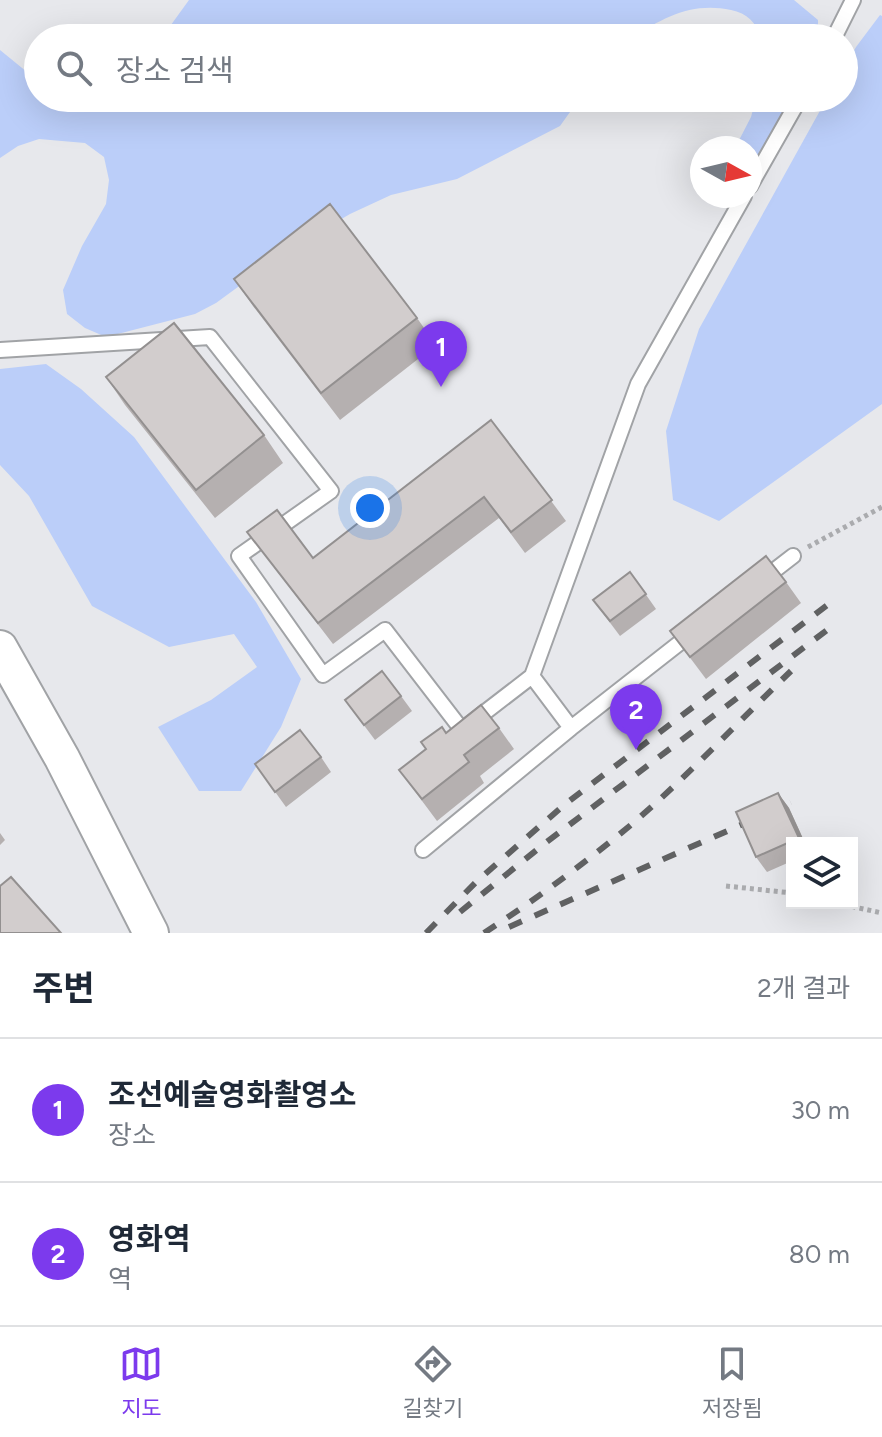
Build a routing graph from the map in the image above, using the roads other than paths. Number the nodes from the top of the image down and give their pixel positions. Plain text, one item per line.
1 (853, 0) edge
2 (841, 24) edge
3 (792, 112) edge
4 (762, 165) edge
5 (737, 208) edge
6 (0, 350) edge
7 (793, 556) road end
8 (744, 594) edge
9 (706, 622) edge
10 (0, 648) edge
11 (532, 676) junction
12 (571, 728) junction
13 (423, 850) dead end
14 (151, 933) edge

1 - 2 lane
3 - 4 lane
5 - 11 lane
6 - 11 lane
7 - 8 lane
9 - 12 lane
10 - 14 street
11 - 12 lane
12 - 13 lane

